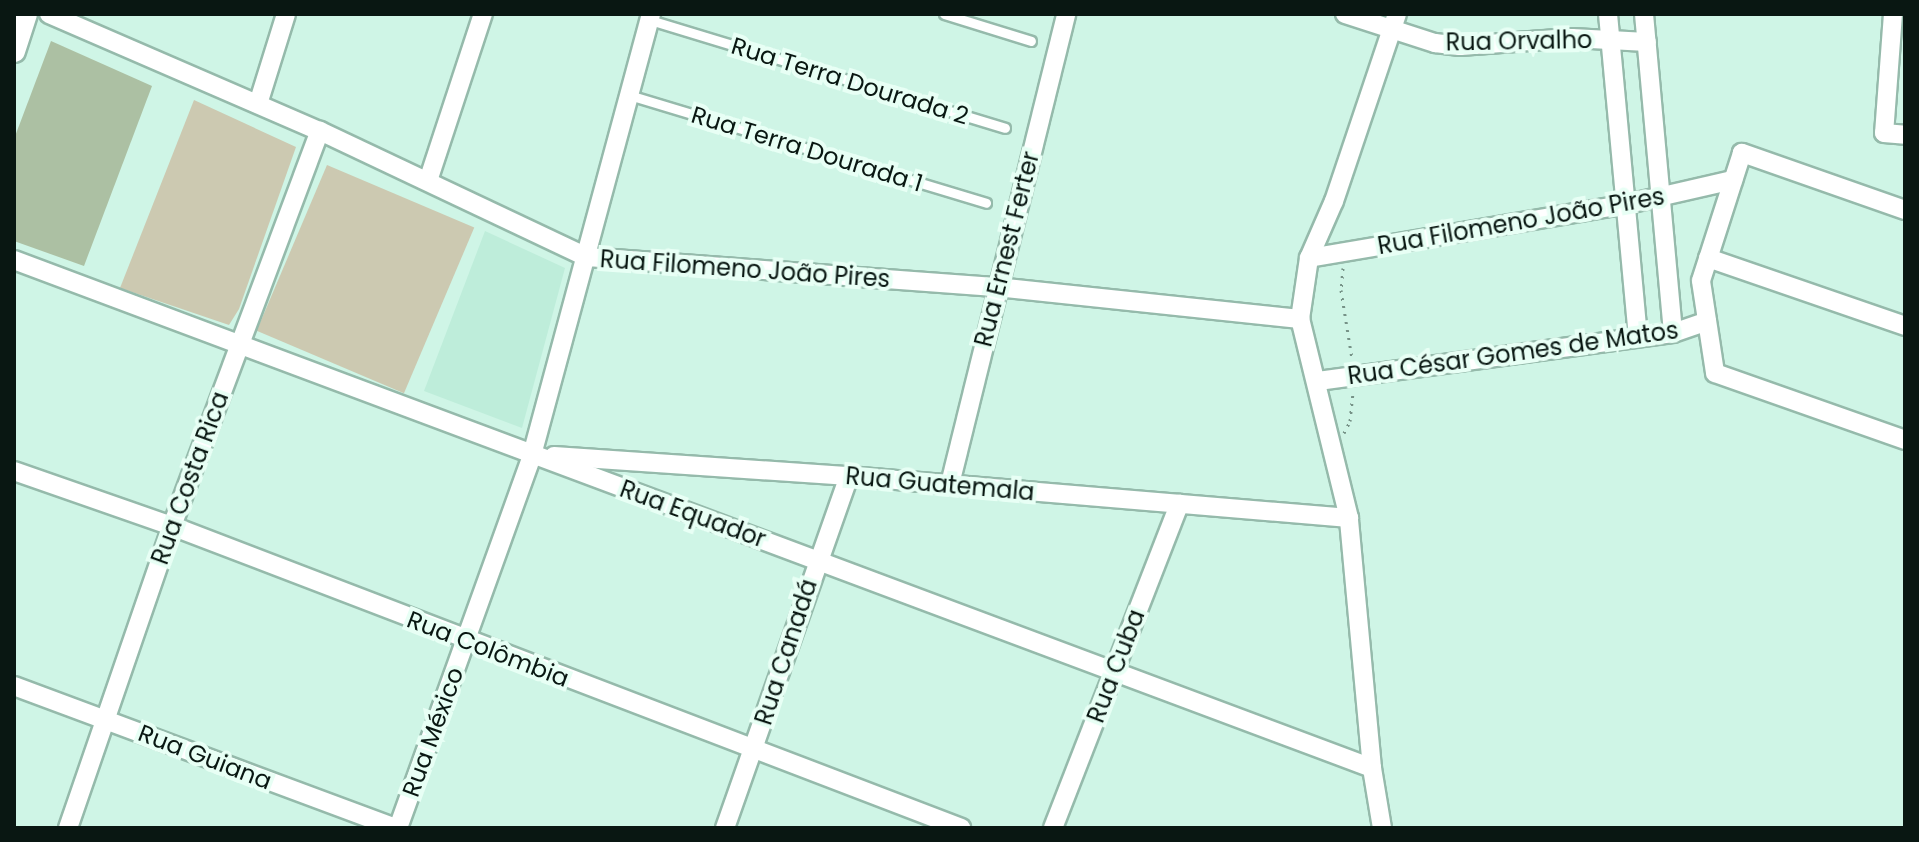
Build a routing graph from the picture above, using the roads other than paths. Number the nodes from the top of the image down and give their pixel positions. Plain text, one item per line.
1 (26, 14) edge
2 (49, 14) edge
3 (286, 14) edge
4 (483, 14) edge
5 (944, 14) edge
6 (1066, 14) edge
7 (1345, 14) edge
8 (1608, 14) edge
9 (1644, 14) edge
10 (1893, 14) edge
11 (650, 17) edge
12 (1395, 21) edge
13 (1611, 40) junction
14 (1031, 41) dead end
15 (1647, 42) junction
16 (14, 51) edge
17 (629, 95) junction
18 (258, 104) junction
19 (1005, 128) dead end
20 (320, 131) junction
21 (1905, 135) edge
22 (1733, 180) junction
23 (428, 181) junction
24 (1663, 197) junction
25 (986, 203) dead end
26 (1628, 204) junction
27 (1905, 210) edge
28 (586, 257) junction
29 (1309, 258) junction
30 (1708, 258) junction
31 (14, 260) edge
32 (996, 287) junction
33 (1300, 319) junction
34 (1707, 321) junction
35 (1905, 326) edge
36 (1673, 333) junction
37 (1638, 338) junction
38 (240, 344) junction
39 (1318, 381) junction
40 (1905, 440) edge
41 (532, 455) junction
42 (14, 471) edge
43 (849, 476) junction
44 (950, 484) junction
45 (1179, 504) junction
46 (1349, 518) junction
47 (172, 526) junction
48 (817, 560) junction
49 (466, 641) junction
50 (1113, 673) junction
51 (14, 686) edge
52 (106, 719) junction
53 (755, 749) junction
54 (1372, 768) junction
55 (68, 828) edge
56 (397, 828) edge
57 (725, 828) edge
58 (961, 828) edge
59 (1053, 828) edge
60 (1382, 828) edge

1 - 16 street
2 - 18 street, Rua Filomeno João Pires
3 - 18 street
4 - 23 street
5 - 14 lane
6 - 32 street, Rua Ernest Ferter
7 - 12 street, Rua Orvalho
8 - 13 street
9 - 15 street
10 - 21 street
11 - 17 street, Rua México
11 - 19 lane, Rua Terra Dourada 2
12 - 13 street, Rua Orvalho
12 - 29 street
13 - 15 street, Rua Orvalho
13 - 26 street
15 - 24 street
17 - 25 lane, Rua Terra Dourada 1
17 - 28 street, Rua México
18 - 20 street, Rua Filomeno João Pires
20 - 23 street, Rua Filomeno João Pires
20 - 38 street, Rua Costa Rica
22 - 24 street, Rua Filomeno João Pires
22 - 27 street
22 - 30 street
23 - 28 street, Rua Filomeno João Pires
24 - 26 street, Rua Filomeno João Pires
24 - 36 street
26 - 29 street, Rua Filomeno João Pires
26 - 37 street
28 - 32 street, Rua Filomeno João Pires
28 - 41 street, Rua México
29 - 33 street
30 - 34 street
30 - 35 street
31 - 38 street, Rua Equador
32 - 33 street, Rua Filomeno João Pires
32 - 44 street, Rua Ernest Ferter
33 - 39 street
34 - 36 street, Rua César Gomes de Matos
34 - 40 street
36 - 37 street, Rua César Gomes de Matos
37 - 39 street, Rua César Gomes de Matos
38 - 41 street, Rua Equador
38 - 47 street, Rua Costa Rica
39 - 46 street
41 - 43 street, Rua Guatemala
41 - 48 street, Rua Equador
41 - 49 street, Rua México
42 - 47 street, Rua Colômbia
43 - 44 street, Rua Guatemala
43 - 48 street, Rua Canadá
44 - 45 street, Rua Guatemala
45 - 46 street, Rua Guatemala
45 - 50 street, Rua Cuba
46 - 54 street
47 - 49 street, Rua Colômbia
47 - 52 street, Rua Costa Rica
48 - 50 street, Rua Equador
48 - 53 street, Rua Canadá
49 - 53 street, Rua Colômbia
49 - 56 street, Rua México
50 - 54 street, Rua Equador
50 - 59 street, Rua Cuba
51 - 52 street, Rua Guiana
52 - 55 street, Rua Costa Rica
52 - 56 street, Rua Guiana
53 - 57 street, Rua Canadá
53 - 58 street, Rua Colômbia
54 - 60 street

